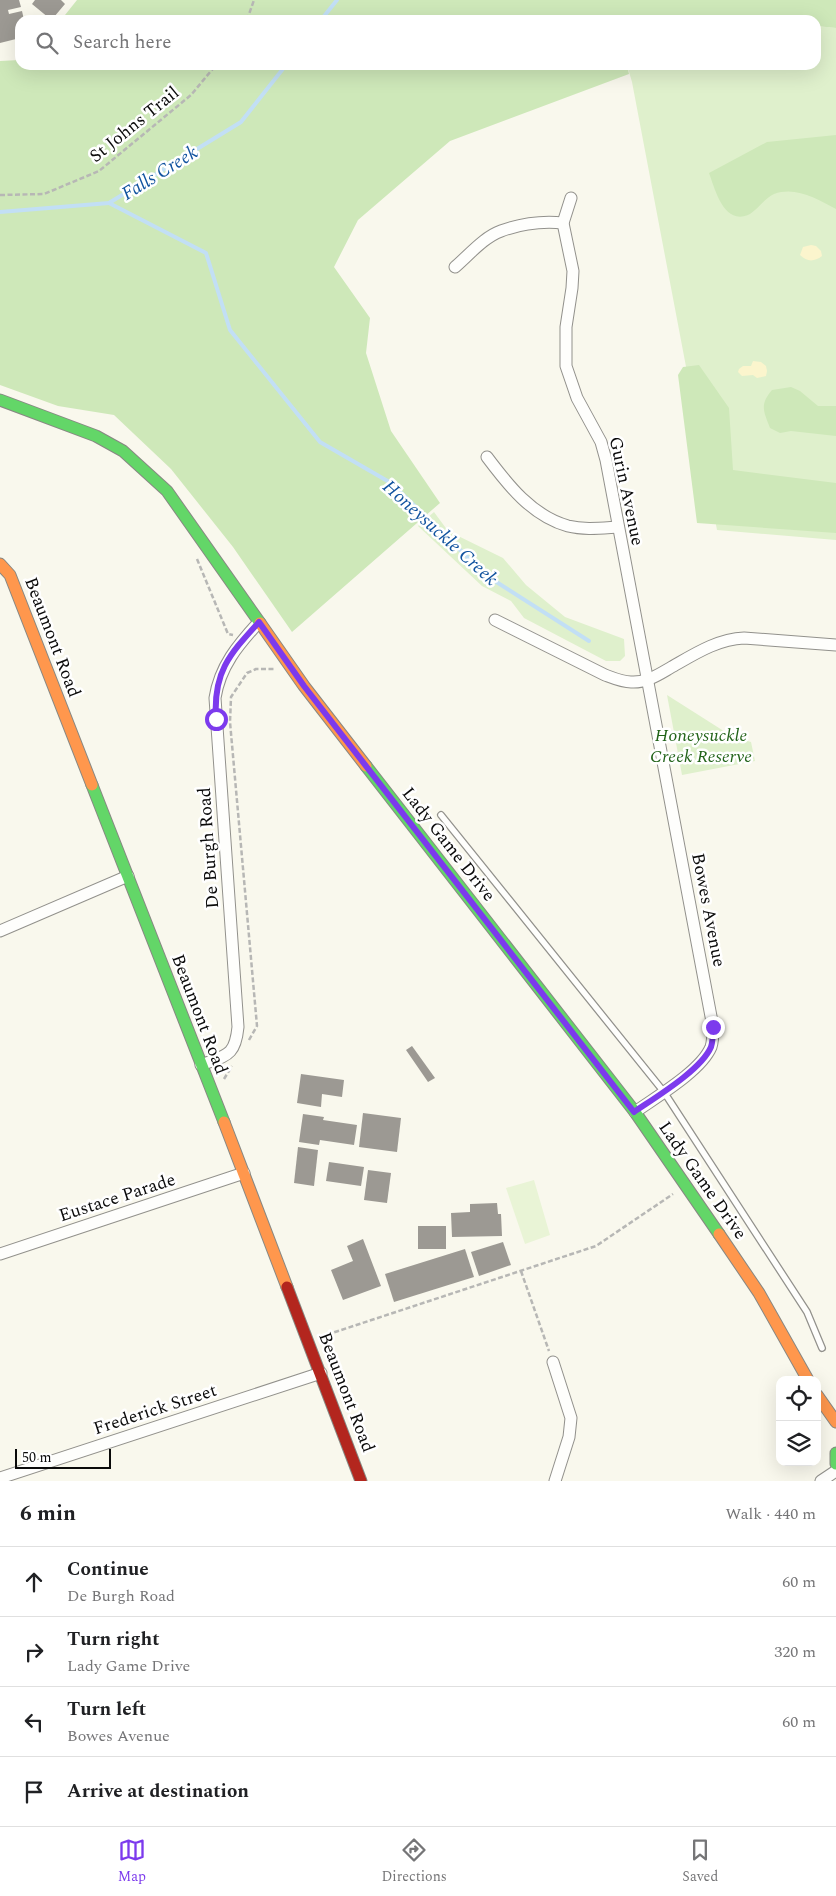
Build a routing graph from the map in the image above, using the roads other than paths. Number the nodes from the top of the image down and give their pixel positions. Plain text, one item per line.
1 (571, 198) dead end
2 (563, 222) junction
3 (455, 267) dead end
4 (0, 400) edge
5 (488, 457) dead end
6 (618, 527) junction
7 (0, 564) edge
8 (495, 620) dead end
9 (259, 622) junction
10 (836, 645) edge
11 (648, 680) junction
12 (441, 815) dead end
13 (128, 876) junction
14 (0, 931) edge
15 (201, 1065) junction
16 (664, 1092) junction
17 (634, 1112) junction
18 (244, 1173) junction
19 (0, 1254) edge
20 (822, 1348) dead end
21 (553, 1362) road end
22 (322, 1373) junction
23 (806, 1376) edge
24 (821, 1401) edge
25 (836, 1422) edge
26 (836, 1453) edge
27 (836, 1464) edge
28 (836, 1471) edge
29 (0, 1478) edge
30 (361, 1481) edge
31 (555, 1481) edge
32 (821, 1481) edge

1 - 2 street, Gurin Avenue
2 - 3 street
2 - 6 street, Gurin Avenue
4 - 9 main road, Lady Game Drive
5 - 6 street
6 - 11 street, Gurin Avenue
7 - 13 main road, Beaumont Road
8 - 11 street
9 - 15 street, De Burgh Road
9 - 17 main road, Lady Game Drive
10 - 11 street
11 - 16 street, Bowes Avenue
12 - 16 lane, Lady Game Drive
13 - 14 street
13 - 15 main road, Beaumont Road
15 - 18 main road, Beaumont Road
16 - 17 street, Bowes Avenue
16 - 20 lane, Lady Game Drive
17 - 23 main road, Lady Game Drive
18 - 19 street, Eustace Parade
18 - 22 main road, Beaumont Road
21 - 31 street
22 - 29 street, Frederick Street
22 - 30 main road, Beaumont Road
24 - 25 main road
26 - 27 main road
28 - 32 street

